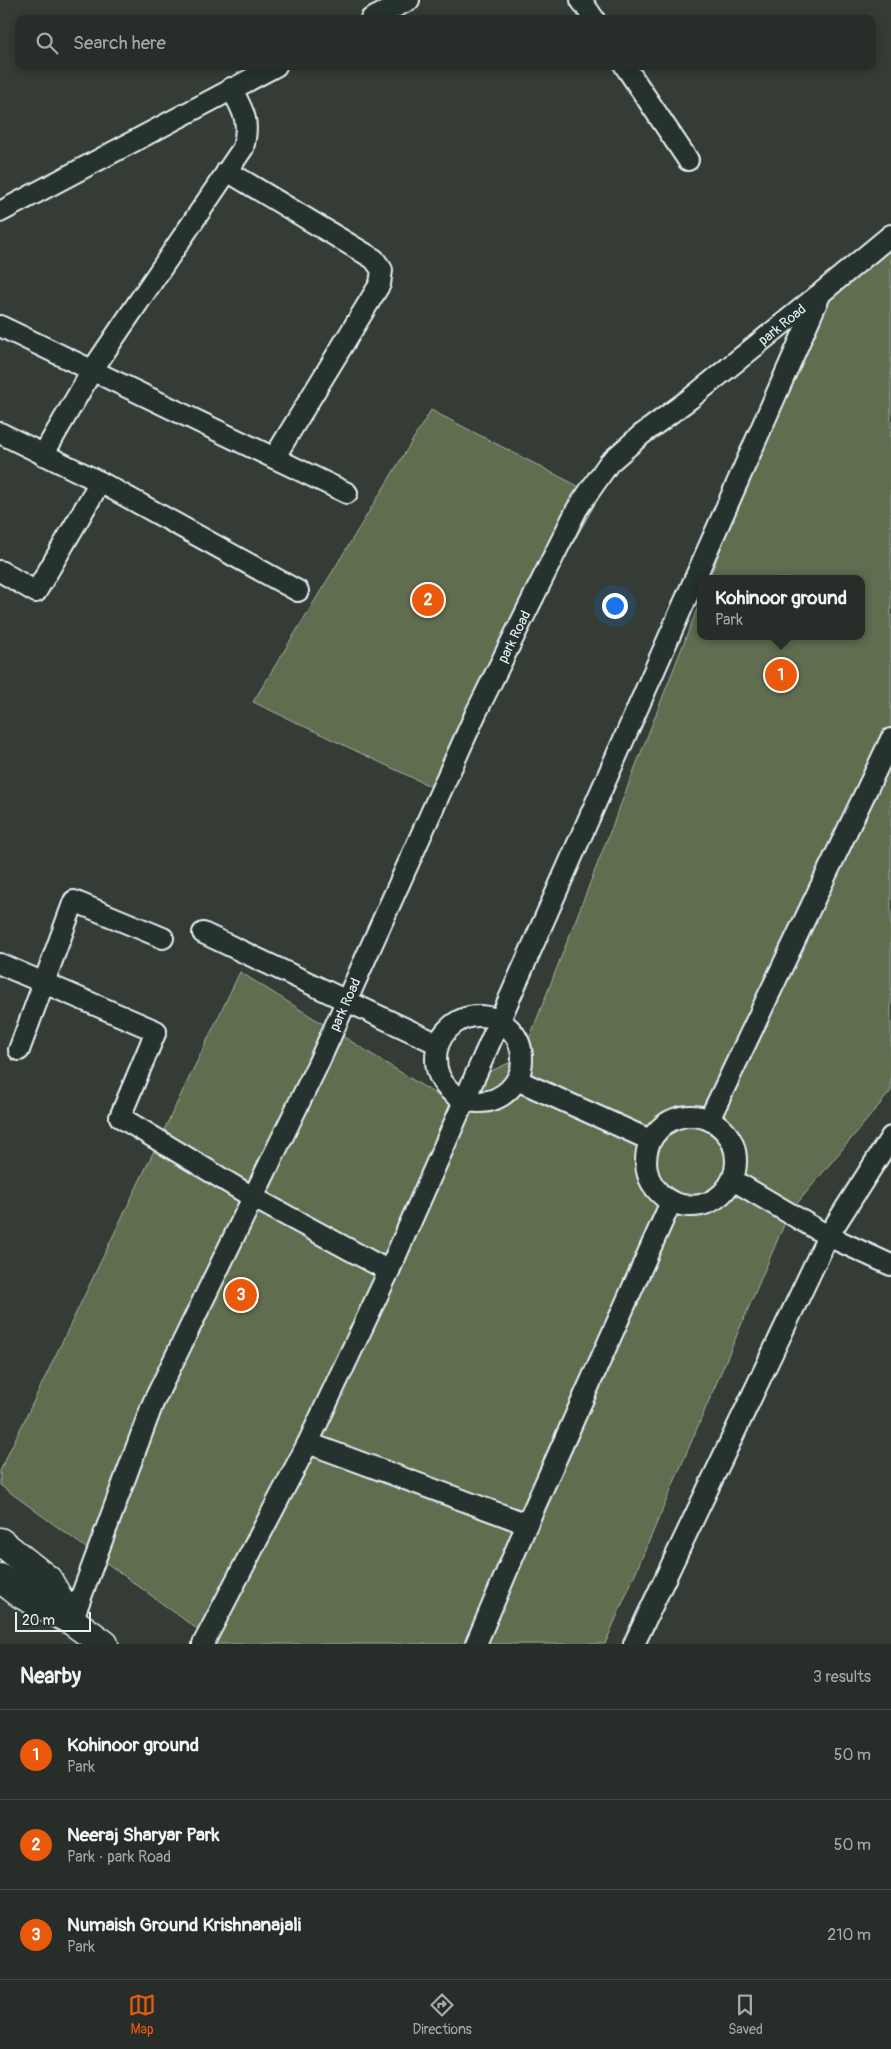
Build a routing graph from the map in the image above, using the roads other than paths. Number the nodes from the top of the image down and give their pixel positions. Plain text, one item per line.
1 (409, 0) edge
2 (581, 0) edge
3 (379, 15) edge
4 (591, 15) edge
5 (268, 70) edge
6 (628, 70) edge
7 (232, 88) junction
8 (688, 160) dead end
9 (227, 171) junction
10 (0, 212) edge
11 (891, 235) edge
12 (821, 293) junction
13 (0, 326) edge
14 (93, 369) junction
15 (0, 433) edge
16 (43, 456) junction
17 (274, 458) junction
18 (100, 482) junction
19 (347, 493) dead end
20 (0, 571) edge
21 (298, 591) dead end
22 (891, 739) edge
23 (202, 932) dead end
24 (163, 938) dead end
25 (0, 964) edge
26 (44, 982) junction
27 (346, 1000) junction
28 (499, 1021) junction
29 (438, 1044) junction
30 (19, 1050) dead end
31 (517, 1080) junction
32 (464, 1099) junction
33 (709, 1120) junction
34 (891, 1137) edge
35 (650, 1140) junction
36 (733, 1180) junction
37 (254, 1198) junction
38 (671, 1202) junction
39 (828, 1236) junction
40 (891, 1265) edge
41 (389, 1271) junction
42 (308, 1443) junction
43 (527, 1524) junction
44 (0, 1542) edge
45 (0, 1578) edge
46 (72, 1621) junction
47 (104, 1644) edge
48 (203, 1644) edge
49 (476, 1644) edge
50 (634, 1644) edge

1 - 3 street
2 - 4 street
5 - 7 street
6 - 8 street
7 - 9 street
7 - 10 street
9 - 14 street
9 - 17 street
11 - 12 street, park Road
12 - 27 street, park Road
12 - 28 street
13 - 14 street
14 - 16 street
14 - 17 street
15 - 16 street
16 - 18 street
17 - 19 street
18 - 20 street
18 - 21 street
22 - 33 street
23 - 27 street
24 - 26 street
25 - 26 street
26 - 30 street
26 - 37 street
27 - 29 street
27 - 37 street, park Road
28 - 29 street
28 - 31 street
28 - 32 street
29 - 32 street
31 - 32 street
31 - 35 street
32 - 41 street
33 - 35 street
33 - 36 street
34 - 39 street
35 - 38 street
36 - 38 street
36 - 39 street
37 - 41 street
37 - 46 street, park Road
38 - 43 street
39 - 40 street
39 - 50 street
41 - 42 street
42 - 43 street
42 - 48 street
43 - 49 street
44 - 46 main road
45 - 46 main road
46 - 47 main road

